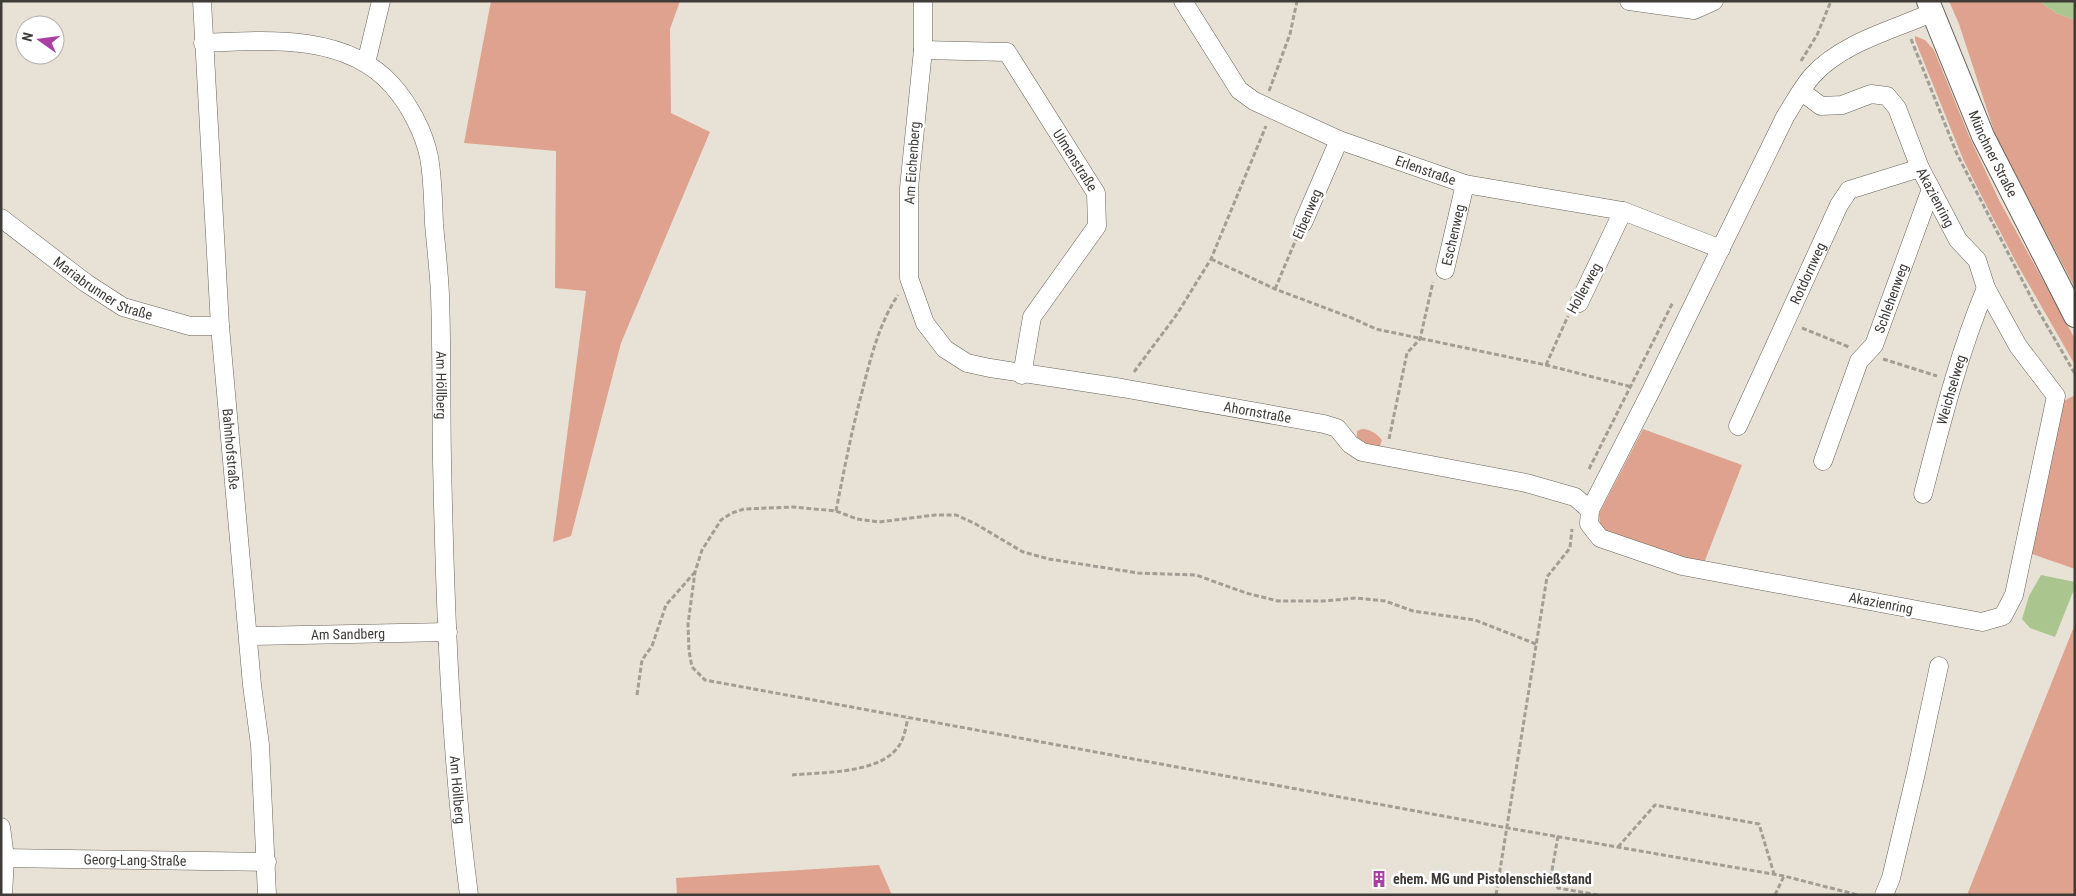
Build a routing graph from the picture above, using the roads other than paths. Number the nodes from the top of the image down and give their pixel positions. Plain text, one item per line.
1 (202, 1) edge
2 (381, 1) edge
3 (923, 1) edge
4 (1183, 1) edge
5 (1629, 1) edge
6 (1714, 1) edge
7 (1930, 7) edge
8 (203, 43) junction
9 (923, 50) junction
10 (366, 63) junction
11 (1802, 92) junction
12 (1339, 140) junction
13 (1920, 168) junction
14 (1465, 184) junction
15 (1930, 189) junction
16 (1623, 211) junction
17 (1, 218) edge
18 (1303, 223) road end
19 (1721, 249) junction
20 (1445, 270) road end
21 (1986, 288) junction
22 (1579, 303) road end
23 (2071, 309) edge
24 (925, 322) joint
25 (220, 326) junction
26 (1022, 375) junction
27 (1738, 426) dead end
28 (1823, 460) dead end
29 (1923, 494) dead end
30 (1590, 510) junction
31 (448, 632) junction
32 (248, 636) junction
33 (1939, 666) dead end
34 (1, 827) edge
35 (3, 858) edge
36 (267, 862) junction
37 (3, 895) edge
38 (267, 895) edge
39 (469, 895) edge
40 (1884, 895) edge

1 - 8 street, Bahnhofstraße
2 - 10 street
3 - 9 street, Am Eichenberg
4 - 12 street, Erlenstraße
5 - 6 street
7 - 11 street
7 - 23 main road, Münchner Straße
8 - 10 street, Am Höllberg
8 - 25 street, Bahnhofstraße
9 - 24 street, Am Eichenberg
9 - 26 street, Ulmenstraße
10 - 31 street, Am Höllberg
11 - 13 street, Akazienring
11 - 19 street
12 - 14 street, Erlenstraße
12 - 18 street, Eibenweg
13 - 15 street, Akazienring
13 - 27 street, Rotdornweg
14 - 16 street, Erlenstraße
14 - 20 street, Eschenweg
15 - 21 street, Akazienring
15 - 28 street, Schlehenweg
16 - 19 street, Erlenstraße
16 - 22 street, Hollerweg
17 - 25 street, Mariabrunner Straße
19 - 30 street
21 - 29 street, Weichselweg
21 - 30 street, Akazienring
24 - 26 street, Ahornstraße
25 - 32 street, Bahnhofstraße
26 - 30 street, Ahornstraße
31 - 32 street, Am Sandberg
31 - 39 street, Am Höllberg
32 - 36 street, Bahnhofstraße
33 - 40 street
34 - 35 street
35 - 36 street, Georg-Lang-Straße
35 - 37 street
36 - 38 street, Bahnhofstraße

